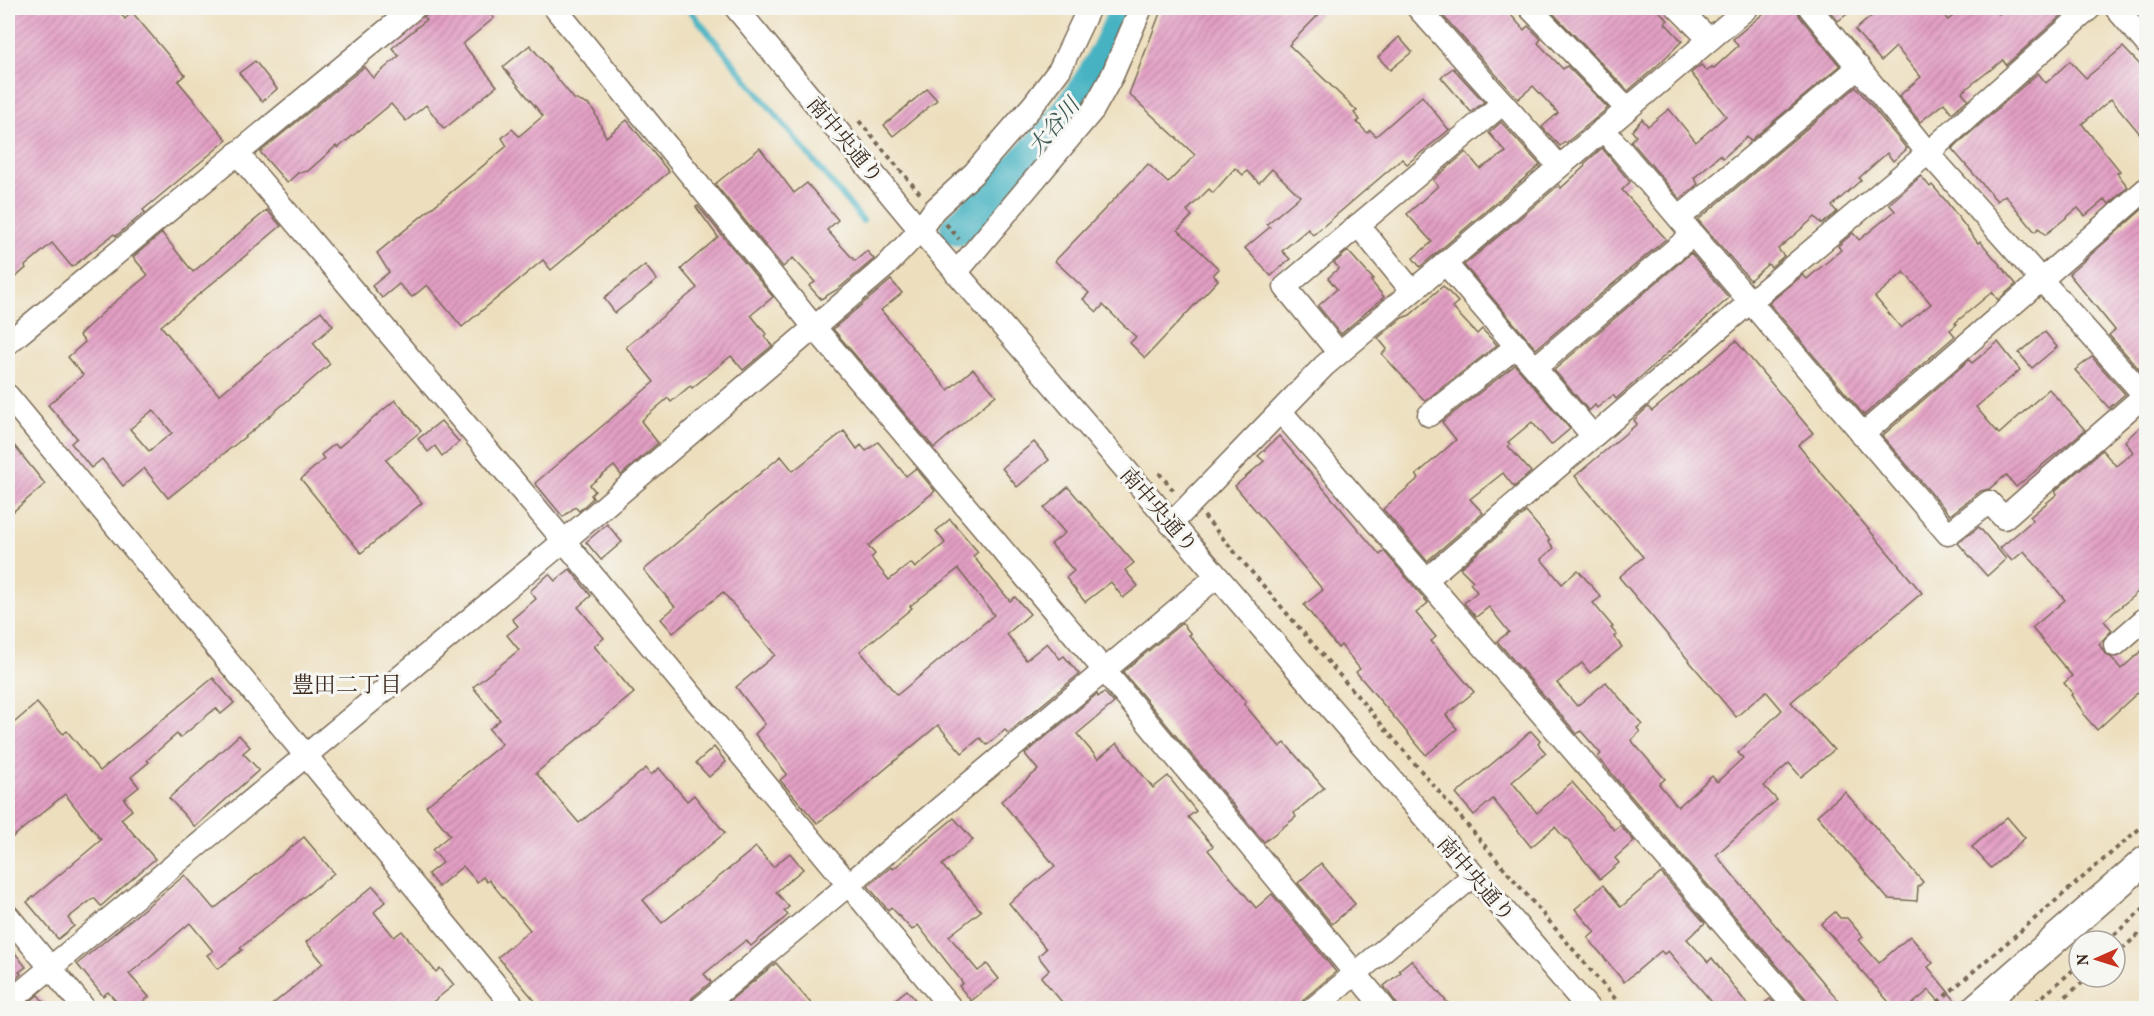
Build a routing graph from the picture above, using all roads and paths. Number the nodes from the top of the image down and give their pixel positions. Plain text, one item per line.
1 (414, 8) edge
2 (555, 8) edge
3 (736, 8) edge
4 (1089, 8) edge
5 (1141, 8) edge
6 (1418, 8) edge
7 (1530, 8) edge
8 (1677, 8) edge
9 (1747, 8) edge
10 (1810, 8) edge
11 (2090, 8) edge
12 (2116, 8) edge
13 (1709, 39) junction
14 (2146, 43) edge
15 (1859, 67) junction
16 (1503, 103) junction
17 (1627, 109) junction
18 (1603, 129) junction
19 (237, 153) junction
20 (1928, 153) junction
21 (1559, 166) junction
22 (2146, 189) edge
23 (1358, 225) junction
24 (1685, 227) junction
25 (920, 231) junction
26 (1444, 263) junction
27 (956, 273) junction
28 (2040, 280) junction
29 (1412, 291) junction
30 (1750, 302) junction
31 (815, 328) junction
32 (8, 343) edge
33 (1517, 346) junction
34 (1340, 353) junction
35 (1536, 368) junction
36 (8, 396) edge
37 (2146, 396) edge
38 (1281, 412) junction
39 (1429, 415) dead end
40 (1862, 435) junction
41 (1593, 436) junction
42 (1171, 524) junction
43 (564, 541) junction
44 (1216, 577) junction
45 (1427, 579) junction
46 (2146, 618) edge
47 (2115, 645) dead end
48 (1104, 670) junction
49 (306, 757) junction
50 (2146, 823) edge
51 (2146, 860) edge
52 (1473, 876) junction
53 (848, 885) junction
54 (2146, 907) edge
55 (8, 916) edge
56 (2146, 928) edge
57 (2121, 929) edge
58 (2127, 945) edge
59 (50, 968) junction
60 (1356, 974) junction
61 (2067, 975) edge
62 (2075, 989) edge
63 (8, 1003) edge
64 (84, 1008) edge
65 (515, 1008) edge
66 (701, 1008) edge
67 (951, 1008) edge
68 (1314, 1008) edge
69 (1384, 1008) edge
70 (1588, 1008) edge
71 (1796, 1008) edge
72 (1931, 1008) edge
73 (1976, 1008) edge
74 (2029, 1008) edge
75 (2052, 1008) edge

1 - 19 street
2 - 31 street
3 - 25 street, 南中央通り
4 - 25 street
5 - 27 street
6 - 16 street
7 - 17 street
8 - 13 street
9 - 13 street
10 - 15 street
11 - 20 street
12 - 14 street
13 - 17 street
15 - 20 street
15 - 24 street
16 - 21 street
16 - 23 street
17 - 18 street
18 - 21 street
18 - 24 street
19 - 32 street
19 - 43 street
20 - 28 street
20 - 30 street
21 - 26 street
22 - 28 street
23 - 29 street
23 - 34 street
24 - 30 street
24 - 35 street
25 - 27 street, 南中央通り
25 - 31 street
26 - 29 street
26 - 33 street
27 - 42 street, 南中央通り
28 - 37 street
28 - 40 street
29 - 34 street
30 - 40 street
30 - 41 street
31 - 43 street
31 - 48 street
33 - 35 street
33 - 39 street
34 - 38 street
35 - 41 street
36 - 49 street
37 - 40 street
38 - 42 street
38 - 45 street
41 - 45 street
42 - 44 street, 南中央通り
43 - 49 street
43 - 53 street
44 - 48 street
44 - 52 street, 南中央通り
45 - 71 street
46 - 47 street
48 - 53 street
48 - 60 street
49 - 59 street
49 - 65 street
50 - 72 path
51 - 73 main road
52 - 60 street
52 - 70 street, 南中央通り
53 - 66 street
53 - 67 street
54 - 57 path
55 - 59 street
56 - 58 path
59 - 63 street
59 - 64 street
60 - 68 street
60 - 69 street
61 - 74 path
62 - 75 path

